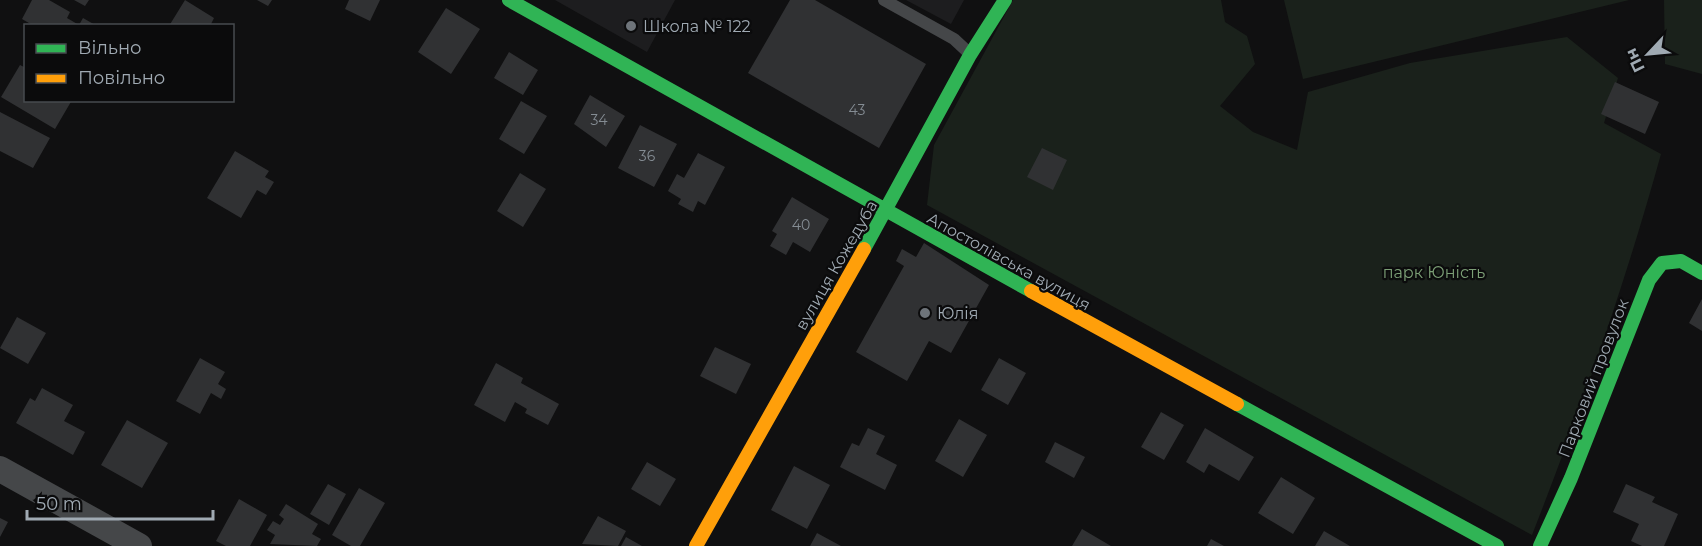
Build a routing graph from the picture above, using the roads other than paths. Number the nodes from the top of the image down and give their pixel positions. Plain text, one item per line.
1 (509, 0) edge
2 (884, 0) edge
3 (1005, 0) edge
4 (970, 55) junction
5 (886, 212) junction
6 (1702, 273) edge
7 (0, 469) edge
8 (139, 546) edge
9 (696, 546) edge
10 (1497, 546) edge
11 (1540, 546) edge

1 - 5 street, Апостолівська вулиця
2 - 4 lane
3 - 4 street, вулиця Кожедуба
4 - 5 street, вулиця Кожедуба
5 - 9 street, вулиця Кожедуба
5 - 10 street, Апостолівська вулиця
6 - 11 street, Парковий провулок
7 - 8 street

